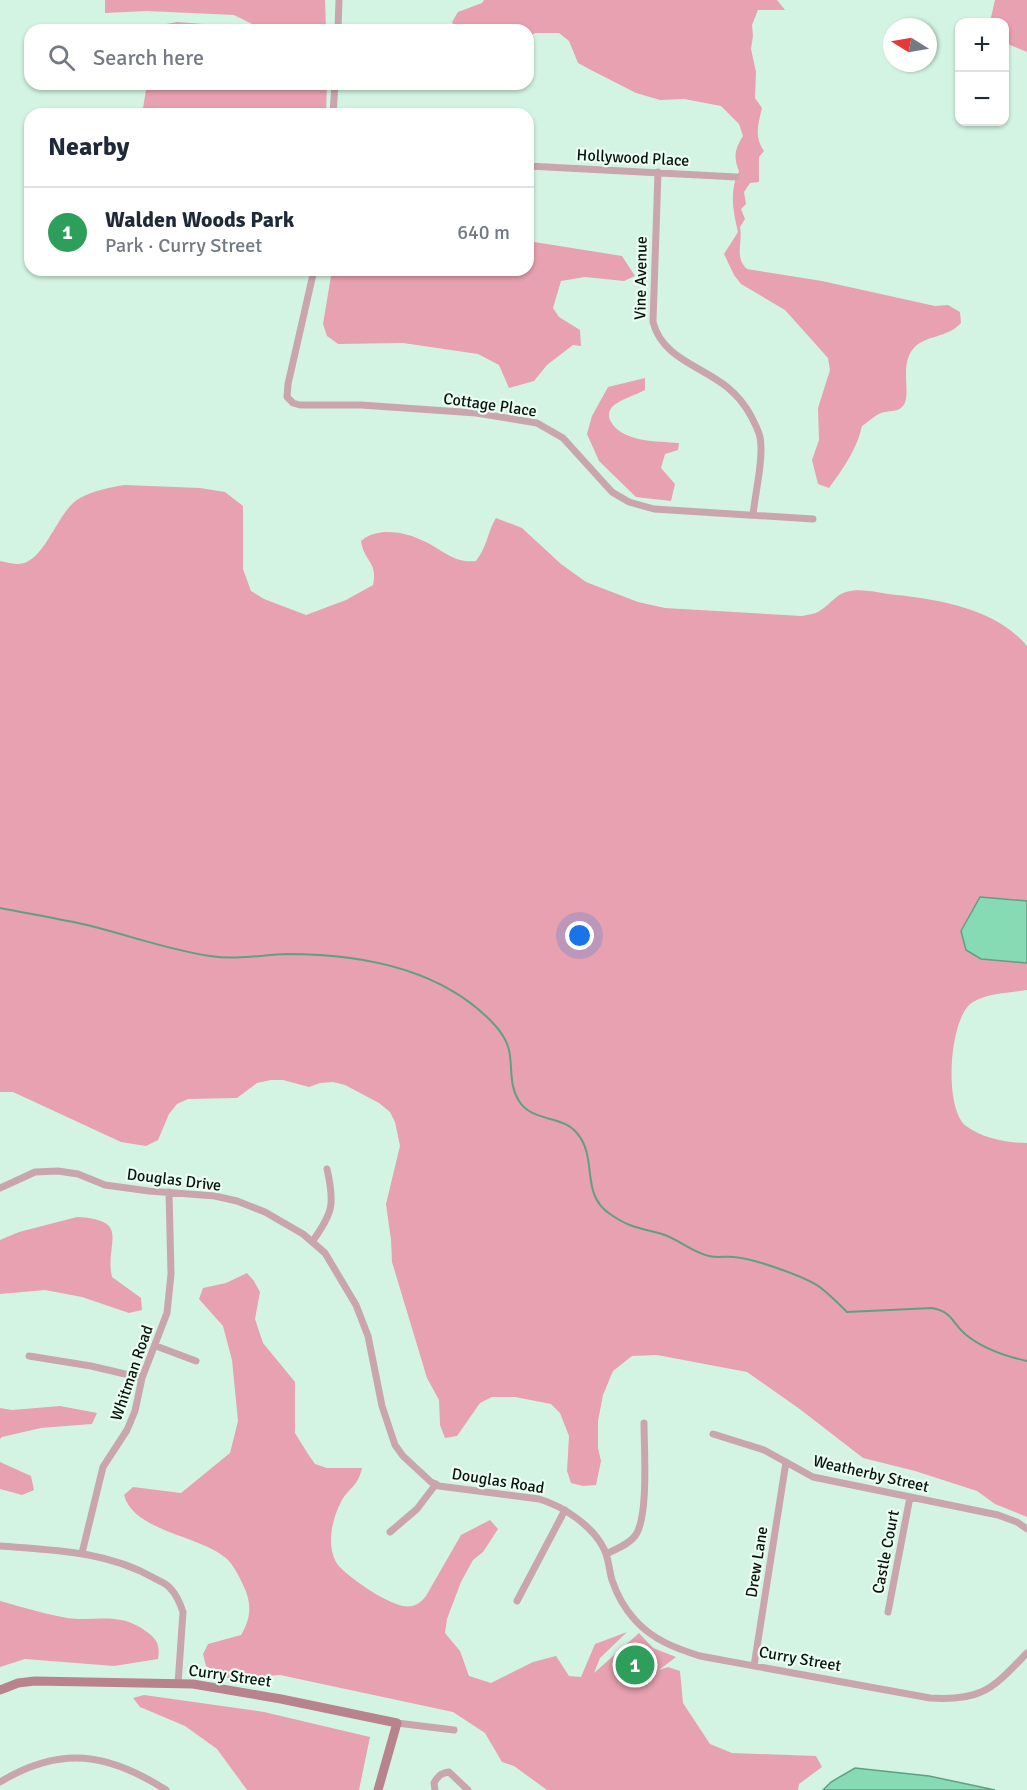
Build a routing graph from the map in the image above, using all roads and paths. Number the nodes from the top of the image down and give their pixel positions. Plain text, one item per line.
1 (339, 0) edge
2 (338, 24) edge
3 (335, 90) edge
4 (334, 108) edge
5 (534, 166) edge
6 (658, 172) junction
7 (736, 177) dead end
8 (313, 276) edge
9 (753, 515) junction
10 (813, 519) dead end
11 (327, 1169) dead end
12 (0, 1188) edge
13 (169, 1192) junction
14 (312, 1242) junction
15 (156, 1346) junction
16 (29, 1356) dead end
17 (196, 1361) dead end
18 (142, 1378) junction
19 (644, 1423) dead end
20 (713, 1434) dead end
21 (786, 1462) junction
22 (436, 1484) junction
23 (910, 1497) junction
24 (565, 1510) junction
25 (1027, 1529) edge
26 (390, 1532) dead end
27 (0, 1546) edge
28 (82, 1553) junction
29 (606, 1554) junction
30 (517, 1601) dead end
31 (888, 1612) dead end
32 (1027, 1653) edge
33 (754, 1666) junction
34 (178, 1684) junction
35 (0, 1690) edge
36 (397, 1723) junction
37 (454, 1730) dead end
38 (0, 1782) edge
39 (166, 1790) edge
40 (378, 1790) edge
41 (435, 1790) edge
42 (468, 1790) edge

1 - 2 street
3 - 4 street
5 - 6 street, Hollywood Place
6 - 7 street, Hollywood Place
6 - 9 street, Vine Avenue
8 - 9 street, Cottage Place
9 - 10 street, Cottage Place
11 - 14 street
12 - 13 street, Douglas Drive
13 - 14 street, Douglas Drive
13 - 15 street, Whitman Road
14 - 22 street, Douglas Drive
15 - 17 street
15 - 18 street, Whitman Road
16 - 18 street
18 - 28 street, Whitman Road
19 - 29 street
20 - 21 street, Weatherby Street
21 - 23 street, Weatherby Street
21 - 33 street, Drew Lane
22 - 24 street, Douglas Road
22 - 26 street
23 - 25 street, Weatherby Street
23 - 31 street, Castle Court
24 - 29 street, Douglas Road
24 - 30 street
27 - 28 street
28 - 34 street
29 - 33 street, Curry Street
32 - 33 street, Curry Street
34 - 35 street, Curry Street
34 - 36 street, Curry Street
36 - 37 street, Curry Street
36 - 40 street
38 - 39 street
41 - 42 street

